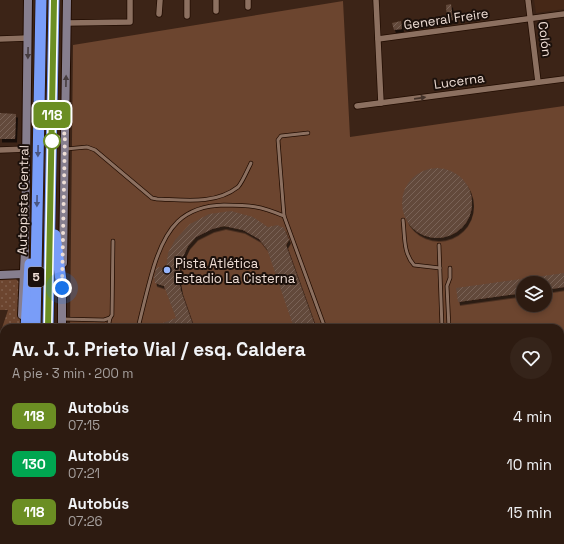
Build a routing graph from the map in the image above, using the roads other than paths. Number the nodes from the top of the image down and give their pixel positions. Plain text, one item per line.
1 (28, 0) edge
2 (41, 0) edge
3 (54, 0) edge
4 (67, 0) edge
5 (130, 0) edge
6 (160, 0) edge
7 (187, 0) edge
8 (216, 0) edge
9 (248, 0) edge
10 (376, 0) edge
11 (528, 0) edge
12 (248, 8) dead end
13 (216, 11) dead end
14 (159, 14) dead end
15 (564, 14) edge
16 (187, 16) dead end
17 (530, 19) junction
18 (67, 23) junction
19 (28, 38) junction
20 (0, 39) edge
21 (378, 39) junction
22 (564, 78) edge
23 (538, 82) junction
24 (381, 103) junction
25 (357, 106) dead end
26 (308, 133) dead end
27 (26, 149) junction
28 (65, 149) junction
29 (0, 150) edge
30 (251, 163) dead end
31 (50, 200) junction
32 (284, 216) junction
33 (403, 220) dead end
34 (37, 226) junction
35 (113, 241) dead end
36 (439, 245) dead end
37 (440, 268) junction
38 (450, 268) dead end
39 (23, 274) junction
40 (0, 275) edge
41 (62, 288) junction
42 (62, 318) junction
43 (110, 318) junction
44 (22, 324) edge
45 (26, 324) edge
46 (35, 324) edge
47 (48, 324) edge
48 (62, 324) edge
49 (109, 324) edge
50 (139, 324) edge
51 (324, 324) edge
52 (442, 324) edge
53 (449, 324) edge

1 - 19 main road
2 -> 34 highway, Autopista Central / 5
3 - 31 highway, Autopista Central / 5
4 - 18 main road
5 - 18 street
6 - 14 street
7 - 16 street
8 - 13 street
9 - 12 street
10 - 21 street
11 - 17 street, Colón
15 - 17 street, General Freire
17 - 21 street, General Freire
17 - 23 street, Colón
28 -> 18 main road
19 - 20 street
19 -> 27 main road
21 - 24 street
22 - 23 street, Lucerna
24 -> 23 street, Lucerna
24 - 25 street, Lucerna
26 - 32 lane
27 - 29 street
27 - 39 main road
28 - 30 lane
28 - 41 main road
31 - 41 highway
31 - 47 highway, Autopista Central / 5
32 - 50 lane
32 - 51 lane
33 - 37 lane
34 - 45 highway
34 - 46 highway, Autopista Central / 5
35 - 43 lane
36 - 37 lane
37 - 52 lane
38 - 53 lane
39 - 40 main road
39 - 44 main road
41 - 42 main road
42 - 43 lane
42 - 48 main road
43 - 49 lane

